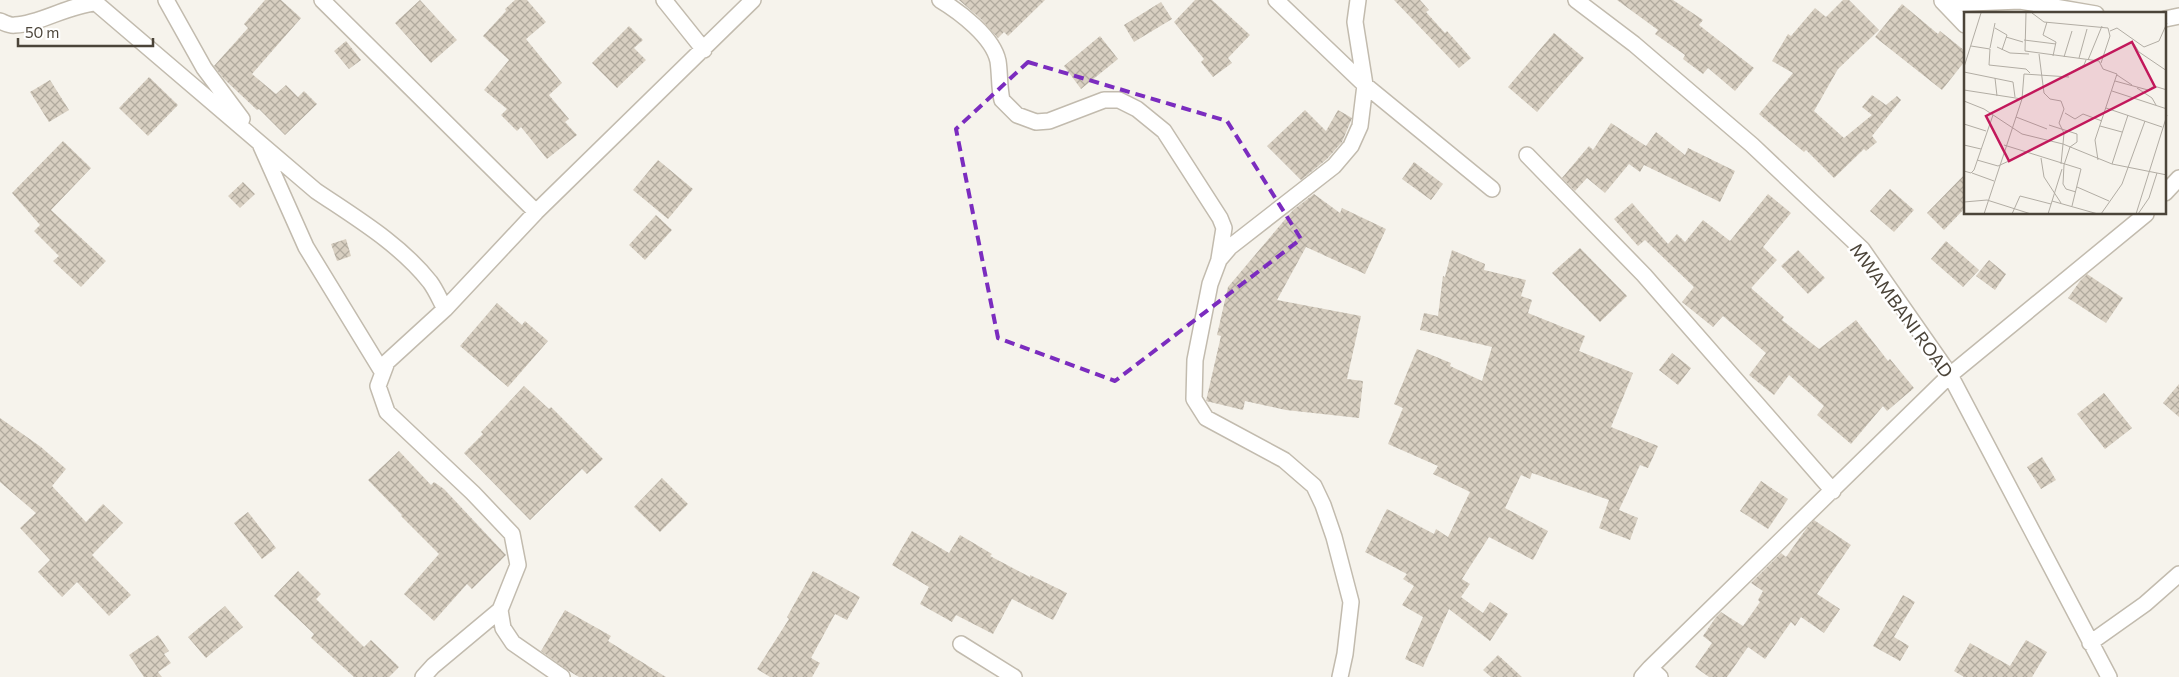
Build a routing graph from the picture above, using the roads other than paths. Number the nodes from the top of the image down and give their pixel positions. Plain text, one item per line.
1 (166, 0) edge
2 (322, 0) edge
3 (664, 0) edge
4 (753, 0) edge
5 (940, 0) edge
6 (1276, 0) edge
7 (1358, 0) edge
8 (1576, 0) edge
9 (1943, 2) edge
10 (2084, 12) edge
11 (2179, 16) edge
12 (2166, 20) edge
13 (0, 22) edge
14 (1964, 24) edge
15 (704, 50) junction
16 (1365, 85) junction
17 (259, 142) junction
18 (1527, 155) dead end
19 (2179, 178) edge
20 (1492, 189) dead end
21 (2166, 191) edge
22 (536, 212) junction
23 (2141, 215) edge
24 (1219, 260) junction
25 (445, 309) junction
26 (383, 373) junction
27 (1950, 375) junction
28 (1833, 491) junction
29 (2179, 574) edge
30 (500, 610) junction
31 (2090, 643) junction
32 (962, 644) dead end
33 (1651, 674) edge
34 (423, 677) edge
35 (562, 677) edge
36 (1014, 677) edge
37 (1340, 677) edge
38 (2109, 677) edge

1 - 17 street
2 - 22 street
3 - 15 street
4 - 15 street
5 - 24 street
6 - 16 street
7 - 16 street
8 - 27 street, MWAMBANI ROAD
9 - 10 street
9 - 14 street
11 - 12 street
13 - 17 street
15 - 22 street
16 - 20 street
16 - 24 street
17 - 25 street
17 - 26 street
18 - 28 street
19 - 21 street
22 - 25 street
23 - 27 street
24 - 37 street
25 - 26 street
26 - 30 street
27 - 28 street
27 - 31 street, MWAMBANI ROAD
28 - 33 street
29 - 31 street
30 - 34 street
30 - 35 street
31 - 38 street, MWAMBANI ROAD
32 - 36 street

